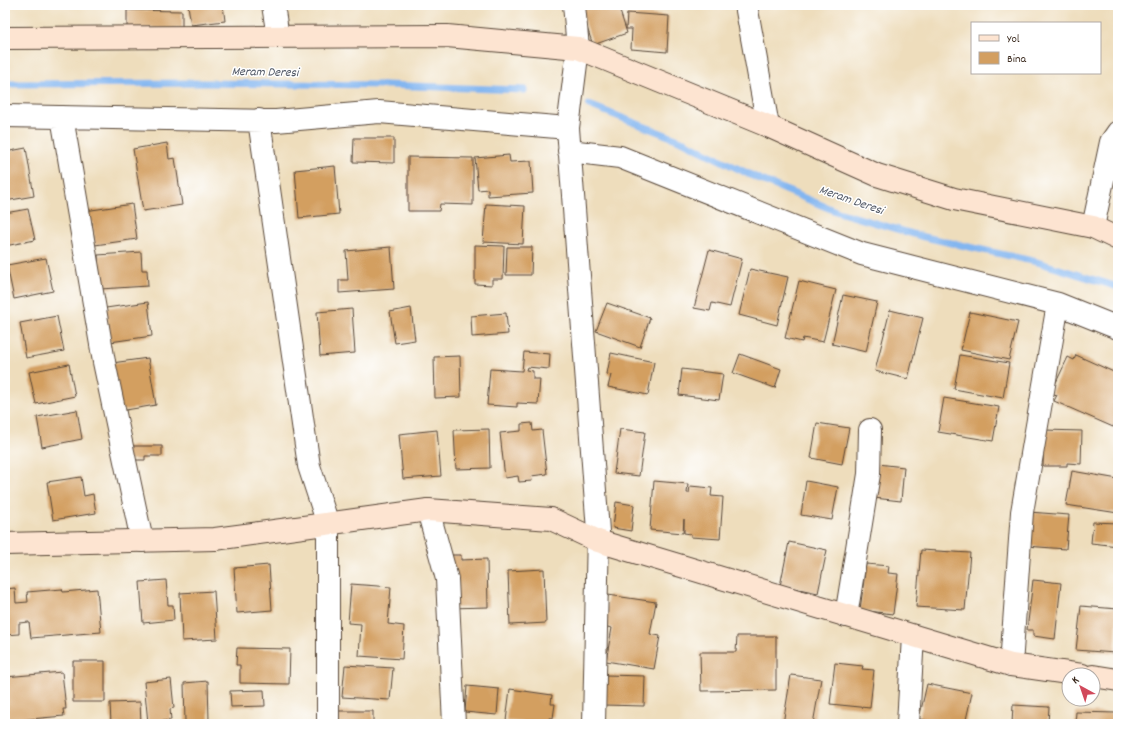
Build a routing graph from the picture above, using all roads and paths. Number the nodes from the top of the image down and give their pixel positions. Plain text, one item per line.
1 (273, 5) edge
2 (574, 5) edge
3 (746, 5) edge
4 (278, 37) junction
5 (5, 38) edge
6 (578, 48) junction
7 (5, 116) edge
8 (62, 117) junction
9 (259, 120) junction
10 (768, 126) junction
11 (568, 128) junction
12 (1118, 132) edge
13 (569, 151) junction
14 (1093, 227) junction
15 (1118, 239) edge
16 (1058, 304) junction
17 (1118, 328) edge
18 (870, 430) dead end
19 (428, 510) junction
20 (328, 524) junction
21 (142, 541) junction
22 (598, 541) junction
23 (5, 544) edge
24 (846, 616) junction
25 (913, 636) junction
26 (1011, 665) junction
27 (1061, 672) edge
28 (1101, 677) edge
29 (1118, 680) edge
30 (328, 724) edge
31 (454, 724) edge
32 (594, 724) edge
33 (908, 724) edge

1 - 4 street
2 - 6 street
3 - 10 street
4 - 5 street
4 - 6 street
6 - 10 street
6 - 11 street
7 - 8 street
8 - 9 street
8 - 21 street
9 - 11 street
9 - 20 street
10 - 14 street
11 - 13 street
12 - 14 street
13 - 16 street
13 - 22 street
14 - 15 street
16 - 17 street
16 - 26 street
18 - 24 street
19 - 20 street
19 - 22 street
19 - 31 street
20 - 21 street
20 - 30 street
21 - 23 street
22 - 24 street
22 - 32 street
24 - 25 street
25 - 26 street
25 - 33 street
26 - 27 street
28 - 29 street

